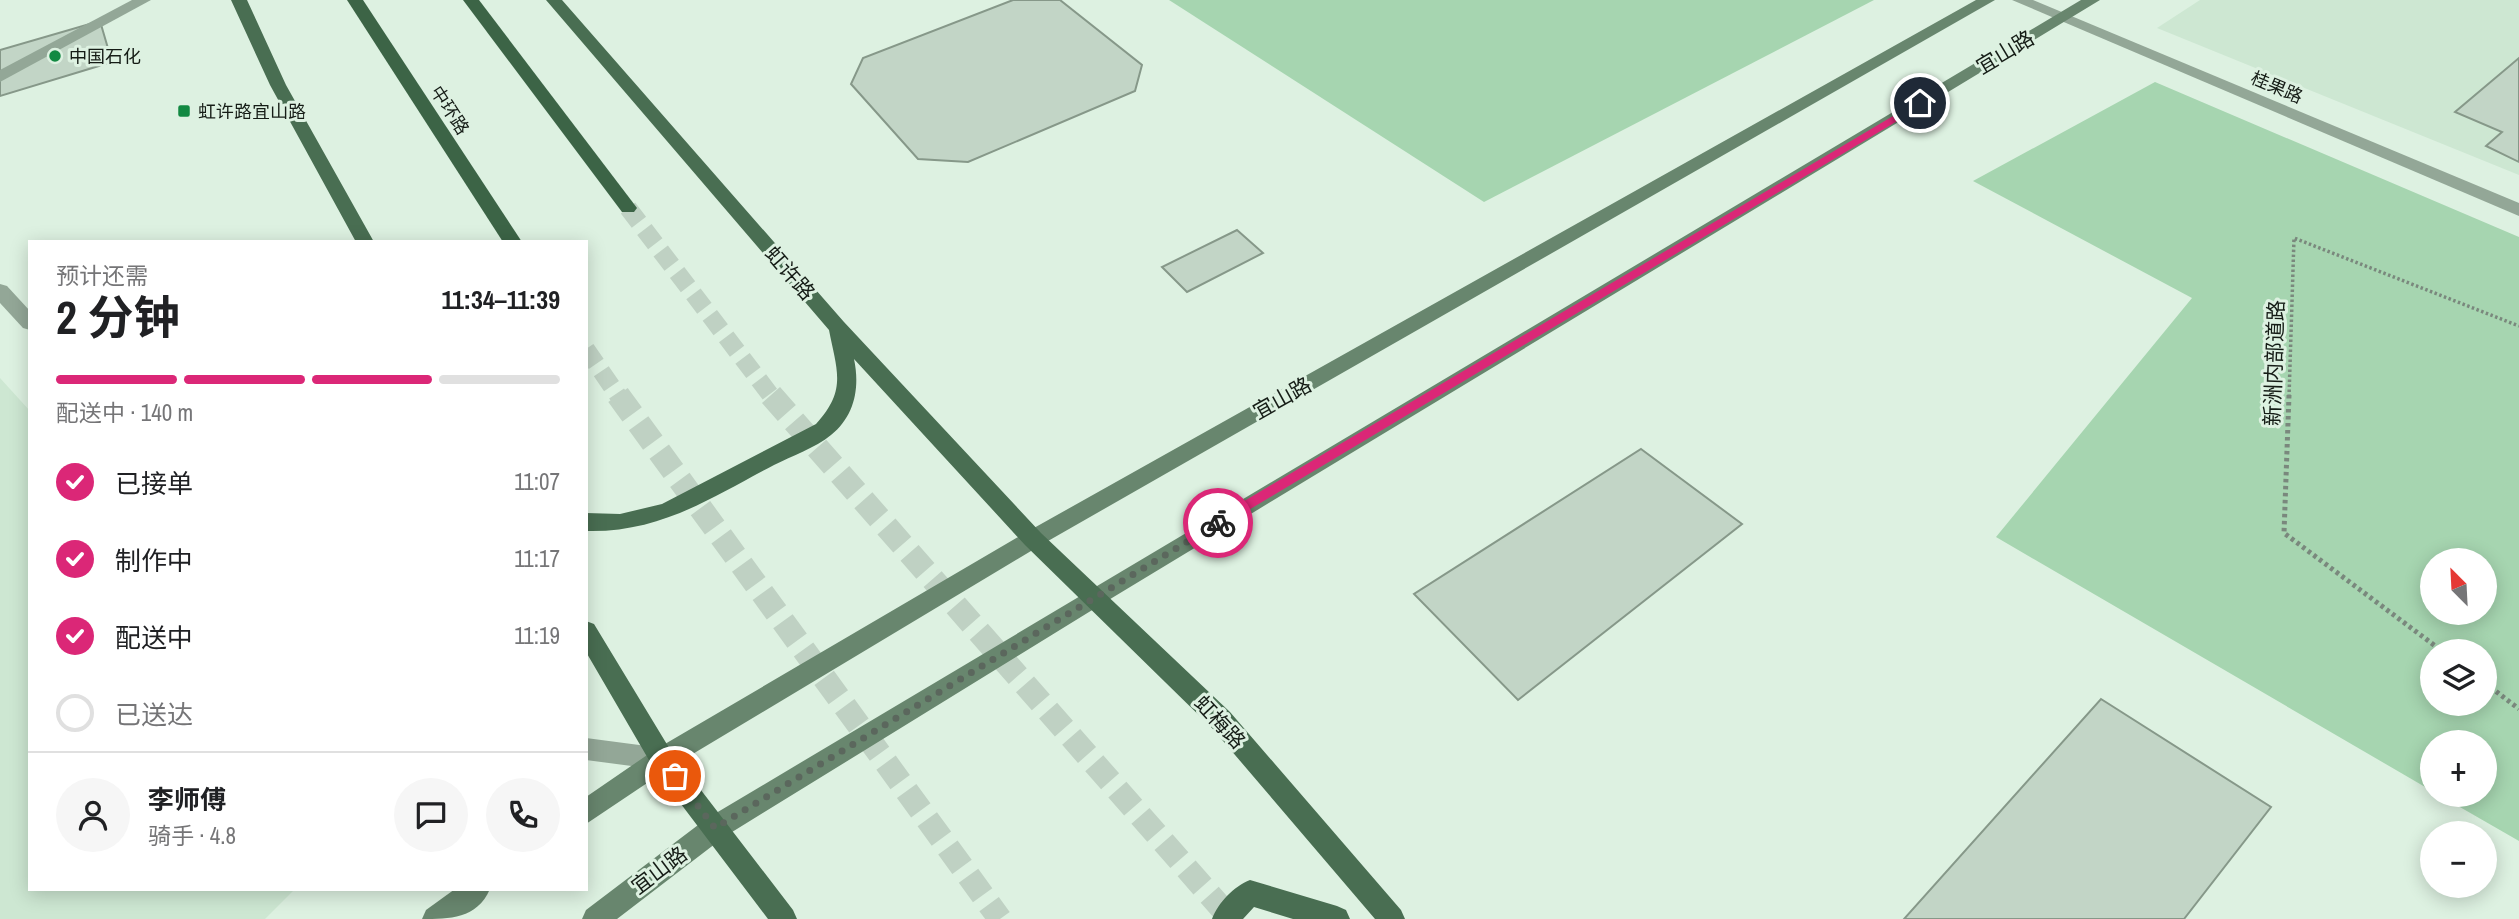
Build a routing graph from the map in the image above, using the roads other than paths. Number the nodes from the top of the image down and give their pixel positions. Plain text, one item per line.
1 (143, 0) edge
2 (239, 0) edge
3 (355, 0) edge
4 (471, 0) edge
5 (554, 0) edge
6 (1987, 0) edge
7 (2020, 0) edge
8 (2092, 0) edge
9 (2062, 18) junction
10 (0, 77) edge
11 (628, 208) tunnel mouth
12 (2519, 210) edge
13 (364, 240) edge
14 (512, 240) edge
15 (0, 291) edge
16 (28, 321) edge
17 (837, 327) junction
18 (588, 522) edge
19 (1033, 539) junction
20 (1094, 597) junction
21 (588, 634) edge
22 (588, 749) edge
23 (662, 759) junction
24 (588, 811) edge
25 (715, 828) junction
26 (475, 891) edge
27 (435, 919) edge
28 (595, 919) edge
29 (783, 919) edge
30 (1226, 919) edge
31 (1336, 919) edge
32 (1392, 919) edge

1 - 10 street
2 - 13 main road
3 - 14 highway, 中环路
4 - 11 highway
5 - 17 main road, 虹许路
6 - 19 main road, 宜山路
7 - 9 street, 桂果路
8 - 9 main road, 宜山路
9 - 12 street, 桂果路
9 - 20 main road, 宜山路
15 - 16 street
17 - 18 main road
17 - 19 main road, 虹许路
19 - 20 main road, 虹梅路
19 - 23 main road, 宜山路
20 - 25 main road, 宜山路
20 - 32 main road, 虹梅路
21 - 23 main road
22 - 23 street
23 - 24 main road, 宜山路
23 - 25 main road
25 - 28 main road, 宜山路
25 - 29 main road
26 - 27 main road
30 - 31 main road

